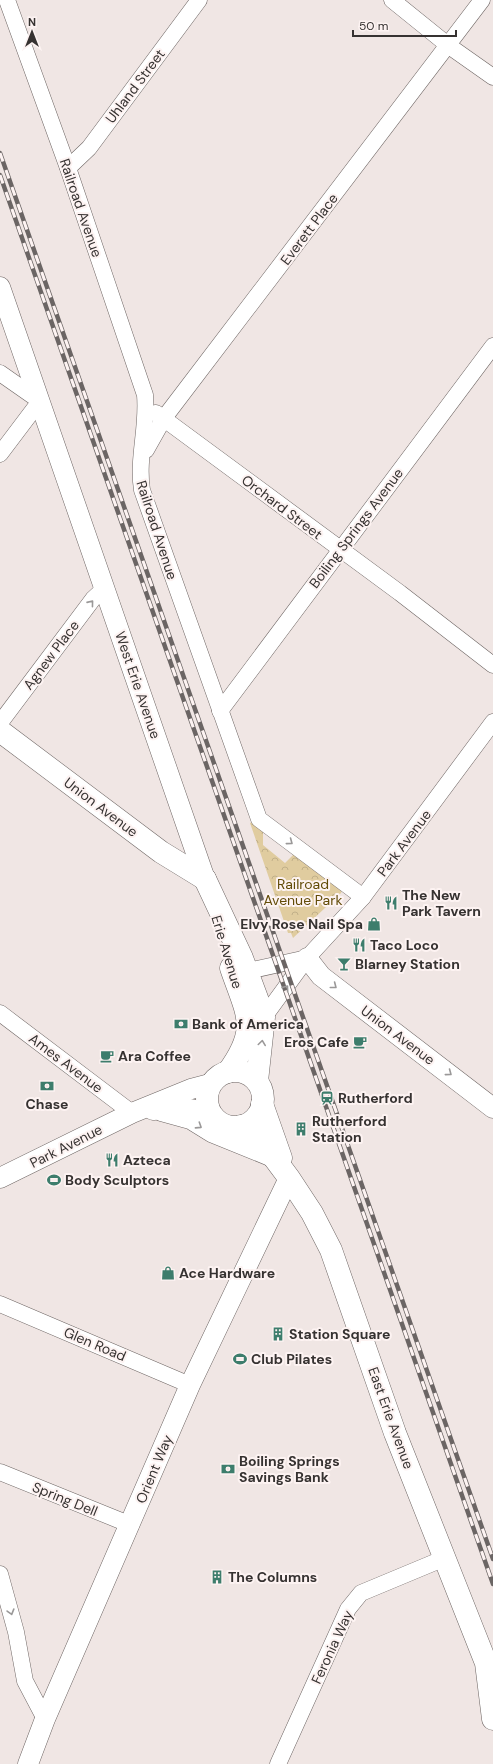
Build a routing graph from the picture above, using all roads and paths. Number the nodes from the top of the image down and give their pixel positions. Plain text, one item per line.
1 (7, 0) edge
2 (199, 0) edge
3 (392, 0) edge
4 (482, 0) edge
5 (449, 46) junction
6 (493, 77) edge
7 (68, 168) junction
8 (0, 287) edge
9 (493, 346) edge
10 (0, 373) edge
11 (40, 401) junction
12 (146, 407) junction
13 (164, 418) junction
14 (0, 454) edge
15 (140, 460) junction
16 (339, 550) junction
17 (105, 588) junction
18 (493, 665) edge
19 (220, 711) junction
20 (493, 722) edge
21 (0, 723) edge
22 (0, 731) edge
23 (205, 879) junction
24 (363, 897) junction
25 (307, 958) junction
26 (248, 971) junction
27 (0, 1013) edge
28 (257, 1021) junction
29 (228, 1072) junction
30 (257, 1081) junction
31 (210, 1084) junction
32 (262, 1104) junction
33 (493, 1108) edge
34 (140, 1112) junction
35 (213, 1116) junction
36 (241, 1126) junction
37 (275, 1160) junction
38 (0, 1178) edge
39 (289, 1178) junction
40 (0, 1304) edge
41 (190, 1385) junction
42 (0, 1472) edge
43 (130, 1525) junction
44 (445, 1558) junction
45 (0, 1574) edge
46 (489, 1661) edge
47 (45, 1719) junction
48 (493, 1720) edge
49 (28, 1764) edge
50 (278, 1764) edge

1 - 7 street, Railroad Avenue
2 - 7 street, Uhland Street
3 - 5 street
4 - 5 street, Everett Place
5 - 6 street
5 - 13 street, Everett Place
7 - 12 street, Railroad Avenue
8 - 11 street, West Erie Avenue
9 - 16 street, Boiling Springs Avenue
10 - 11 street
11 - 14 street
11 - 17 street, West Erie Avenue
12 - 13 street, Orchard Street
12 - 15 street, Railroad Avenue
13 - 15 street, Everett Place
13 - 16 street, Orchard Street
15 - 19 street, Railroad Avenue
16 - 18 street, Orchard Street
16 - 19 street, Boiling Springs Avenue
21 -> 17 street, Agnew Place
17 - 23 street, West Erie Avenue
19 -> 24 street, Railroad Avenue
20 - 24 street, Park Avenue
22 - 23 main road, Union Avenue
23 - 26 main road, West Erie Avenue
23 - 28 main road, Erie Avenue
24 - 25 street, Park Avenue
25 - 26 street
28 -> 25 street, Park Avenue
25 -> 33 street, Union Avenue
26 - 28 main road, West Erie Avenue
27 - 34 street, Ames Avenue
28 - 29 main road
30 -> 28 main road, West Erie Avenue
29 - 30 main road
29 - 31 main road
30 - 32 main road
31 - 34 street, Park Avenue
31 - 35 main road
32 - 36 main road
32 - 39 main road, East Erie Avenue
34 - 35 street, Park Avenue
34 -> 37 street
34 - 38 street, Park Avenue
35 - 36 main road
36 - 37 main road, East Erie Avenue
37 - 39 main road, East Erie Avenue
39 - 41 street, Orient Way
39 - 44 main road, East Erie Avenue
40 - 41 street, Glen Road
41 - 43 street, Orient Way
42 - 43 street, Spring Dell
43 - 47 street, Orient Way
44 - 46 main road, East Erie Avenue
44 - 50 street, Feronia Way
45 -> 47 street
46 - 48 main road, East Erie Avenue
47 - 49 street, Orient Way

